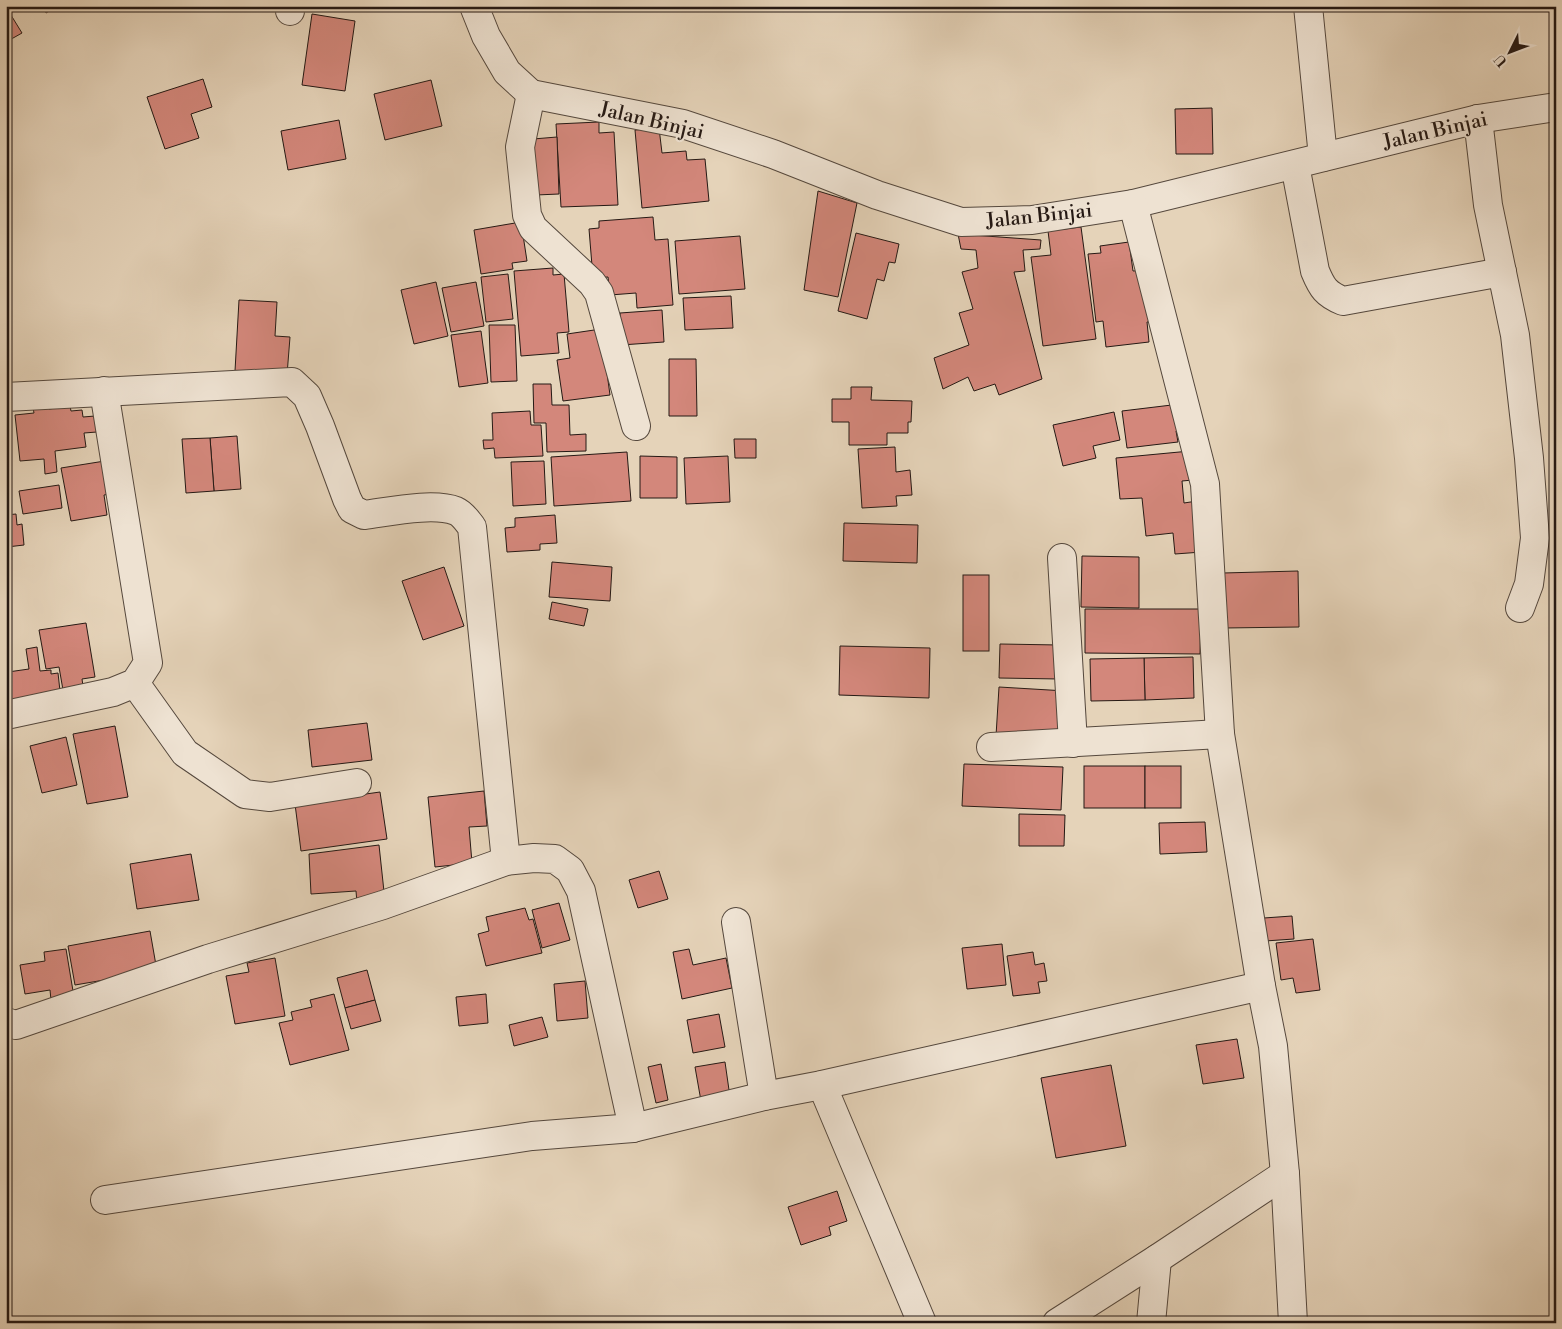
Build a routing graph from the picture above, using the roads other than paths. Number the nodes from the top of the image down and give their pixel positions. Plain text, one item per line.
1 (474, 6) edge
2 (1308, 6) edge
3 (531, 94) junction
4 (1556, 107) edge
5 (1478, 119) junction
6 (1323, 157) junction
7 (1295, 165) junction
8 (1133, 204) junction
9 (1502, 272) junction
10 (104, 391) junction
11 (6, 397) edge
12 (636, 426) dead end
13 (1062, 558) dead end
14 (1520, 608) dead end
15 (135, 683) junction
16 (6, 716) edge
17 (1220, 734) junction
18 (1073, 743) junction
19 (991, 747) dead end
20 (357, 783) dead end
21 (506, 861) junction
22 (736, 922) dead end
23 (1261, 986) junction
24 (6, 1022) edge
25 (822, 1085) junction
26 (764, 1096) junction
27 (633, 1128) junction
28 (1285, 1174) junction
29 (105, 1200) dead end
30 (1157, 1259) junction
31 (922, 1323) edge
32 (1057, 1323) edge
33 (1151, 1323) edge
34 (1293, 1323) edge

1 - 3 street
2 - 6 street
3 - 8 street, Jalan Binjai
3 - 12 street
4 - 5 street, Jalan Binjai
5 - 6 street, Jalan Binjai
5 - 9 street
6 - 7 street, Jalan Binjai
7 - 8 street, Jalan Binjai
7 - 9 street
8 - 17 street
9 - 14 street
10 - 11 street
10 - 15 street
10 - 21 street
13 - 18 street
15 - 16 street
15 - 20 street
17 - 18 street
17 - 23 street
18 - 19 street
21 - 24 street
21 - 27 street
22 - 26 street
23 - 25 street
23 - 28 street
25 - 26 street
25 - 31 street
26 - 27 street
27 - 29 street
28 - 30 street
28 - 34 street
30 - 32 street
30 - 33 street

